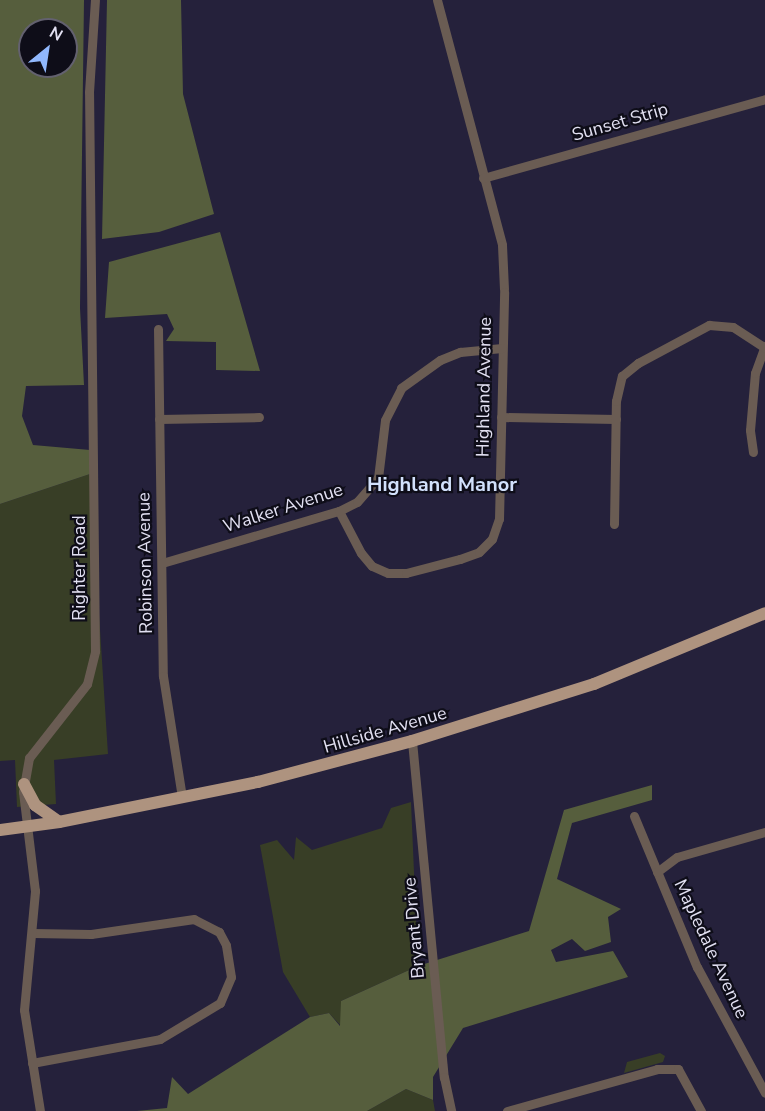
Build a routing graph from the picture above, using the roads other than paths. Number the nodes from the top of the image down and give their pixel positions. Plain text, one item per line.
1 (95, 0) edge
2 (437, 0) edge
3 (765, 99) edge
4 (483, 178) junction
5 (158, 328) dead end
6 (765, 346) edge
7 (502, 348) junction
8 (259, 417) dead end
9 (501, 417) junction
10 (159, 419) junction
11 (615, 419) junction
12 (753, 452) dead end
13 (339, 511) junction
14 (614, 524) dead end
15 (162, 563) junction
16 (765, 613) edge
17 (412, 741) junction
18 (24, 784) junction
19 (182, 796) junction
20 (634, 816) dead end
21 (59, 822) junction
22 (26, 826) junction
23 (0, 830) edge
24 (765, 832) edge
25 (657, 872) junction
26 (33, 933) junction
27 (32, 1063) junction
28 (765, 1093) edge
29 (40, 1111) edge
30 (451, 1111) edge
31 (507, 1111) edge
32 (701, 1111) edge

1 - 18 street, Righter Road
2 - 4 street, Highland Avenue
3 - 4 street, Sunset Strip
4 - 7 street, Highland Avenue
5 - 10 street, Robinson Avenue
6 - 11 street
6 - 12 street
7 - 9 street, Highland Avenue
7 - 13 street, Walker Avenue
8 - 10 street
9 - 11 street
9 - 13 street, Highland Avenue
10 - 15 street, Robinson Avenue
11 - 14 street
13 - 15 street, Walker Avenue
15 - 19 street, Robinson Avenue
16 - 17 main road, Hillside Avenue
17 - 19 main road, Hillside Avenue
17 - 30 street, Bryant Drive
18 - 21 main road
18 - 22 street, Righter Road
19 - 21 main road, Hillside Avenue
20 - 25 street, Mapledale Avenue
21 - 22 main road, Hillside Avenue
22 - 23 main road, Hillside Avenue
22 - 26 street, Righter Road
24 - 25 street
25 - 28 street, Mapledale Avenue
26 - 27 street, Righter Road
26 - 27 street
27 - 29 street, Righter Road
31 - 32 street

